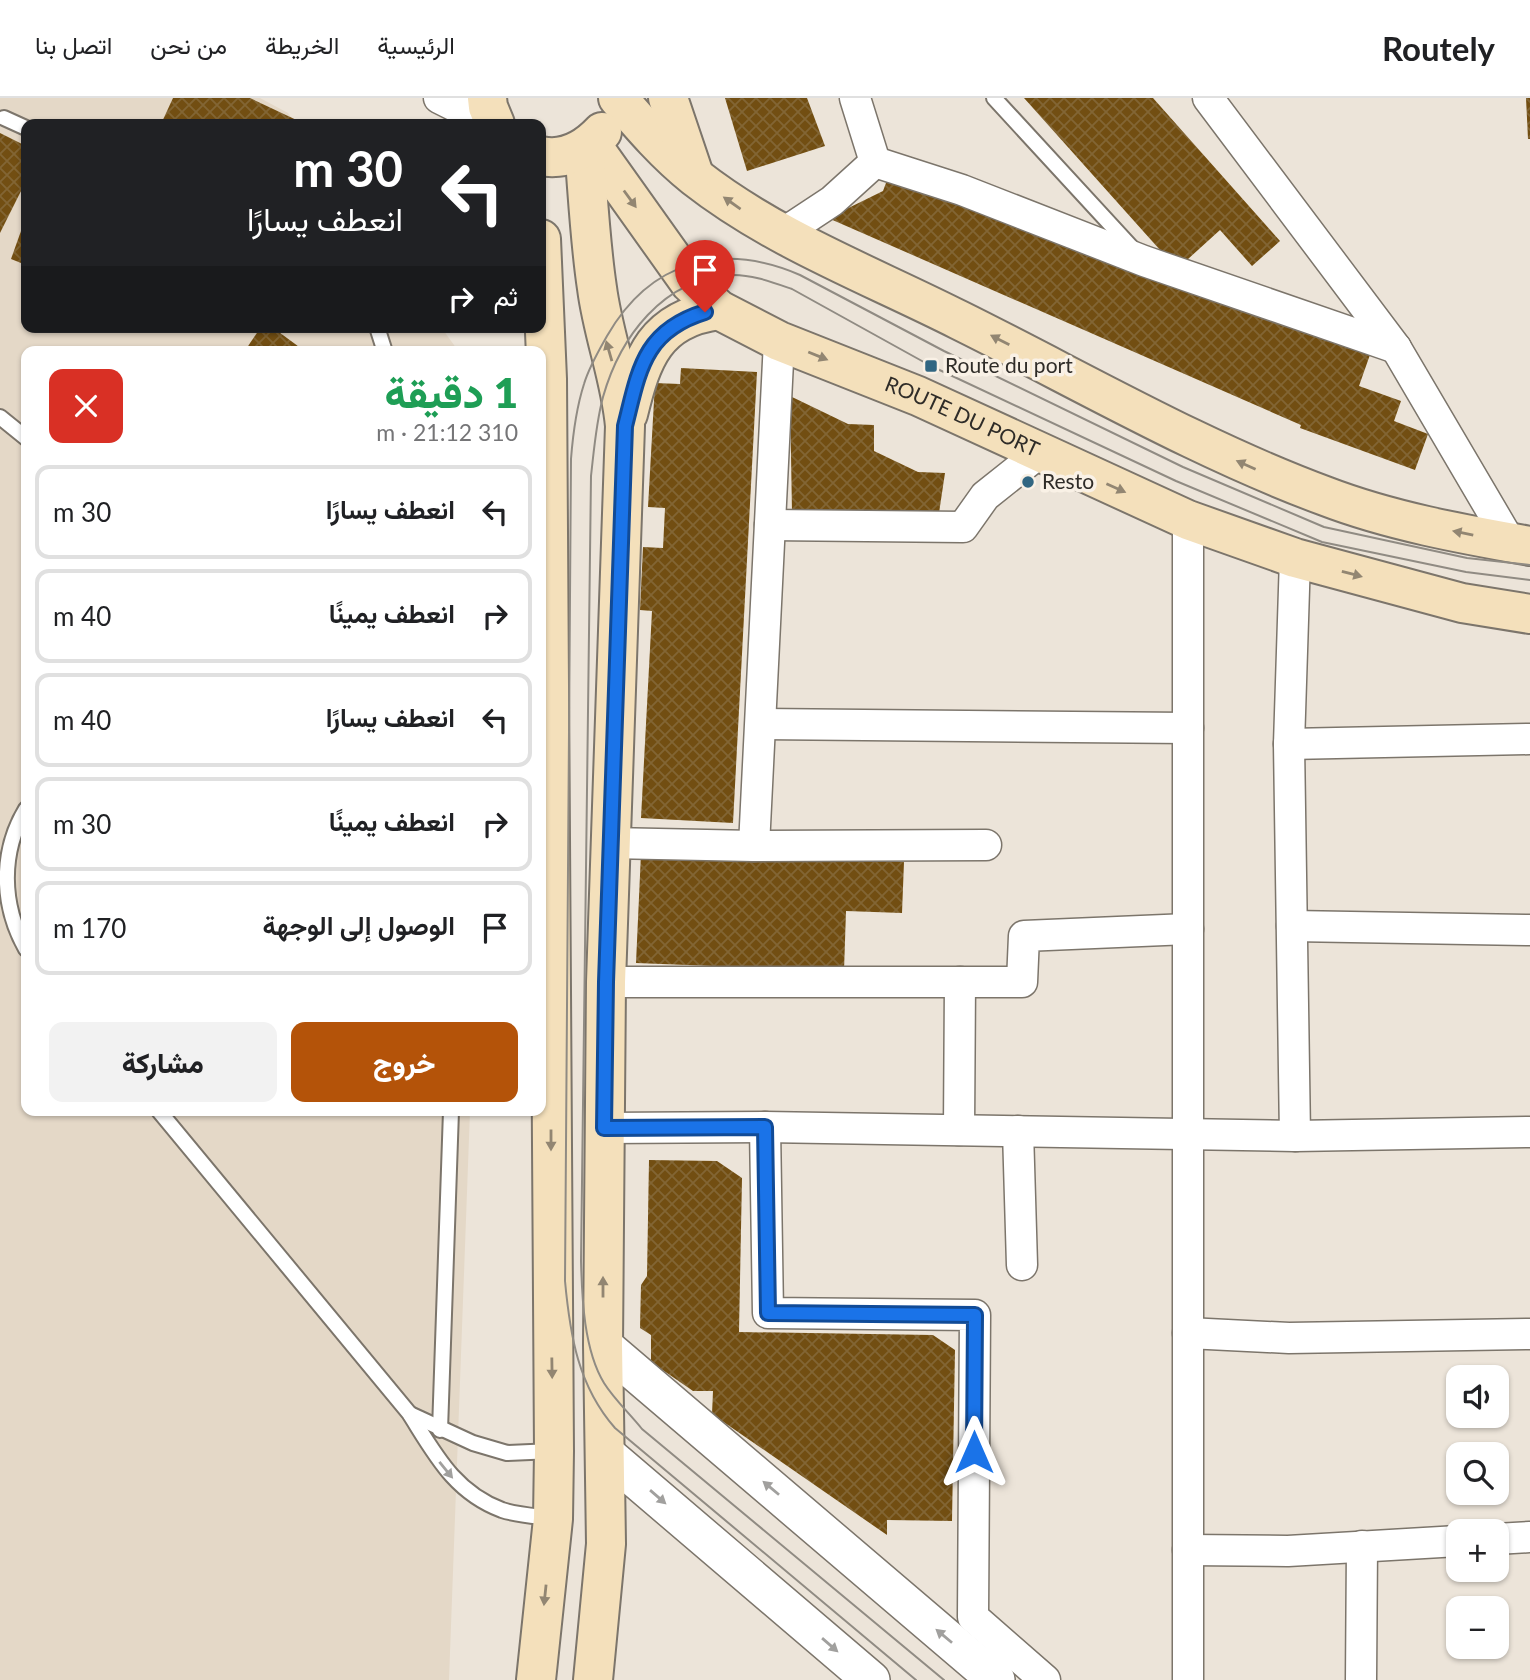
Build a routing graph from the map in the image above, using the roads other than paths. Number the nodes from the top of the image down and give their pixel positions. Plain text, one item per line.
1 (439, 98) edge
2 (487, 98) edge
3 (616, 98) edge
4 (668, 98) edge
5 (855, 98) edge
6 (994, 98) edge
7 (1208, 98) edge
8 (4, 118) dead end
9 (483, 119) edge
10 (492, 119) edge
11 (21, 126) edge
12 (587, 146) junction
13 (546, 156) edge
14 (875, 162) junction
15 (695, 177) junction
16 (782, 234) junction
17 (1144, 261) junction
18 (719, 310) junction
19 (546, 333) edge
20 (779, 341) junction
21 (1396, 348) junction
22 (0, 417) edge
23 (625, 426) junction
24 (21, 434) edge
25 (1039, 453) junction
26 (1188, 520) junction
27 (770, 526) junction
28 (1520, 544) edge
29 (1295, 558) junction
30 (1530, 614) edge
31 (761, 724) junction
32 (1188, 728) junction
33 (1530, 739) edge
34 (1289, 744) junction
35 (21, 818) edge
36 (610, 843) junction
37 (986, 845) dead end
38 (754, 846) junction
39 (1292, 926) junction
40 (1188, 929) junction
41 (1530, 930) edge
42 (21, 941) edge
43 (606, 982) junction
44 (960, 982) junction
45 (163, 1116) edge
46 (452, 1116) edge
47 (765, 1127) junction
48 (604, 1128) junction
49 (959, 1130) junction
50 (1018, 1131) junction
51 (1530, 1132) edge
52 (1188, 1134) junction
53 (1295, 1136) junction
54 (1022, 1265) dead end
55 (1188, 1333) junction
56 (1530, 1334) edge
57 (603, 1345) junction
58 (409, 1413) junction
59 (440, 1430) junction
60 (554, 1451) junction
61 (605, 1453) junction
62 (553, 1519) junction
63 (1530, 1536) edge
64 (1509, 1538) edge
65 (1446, 1542) edge
66 (1362, 1546) junction
67 (1188, 1550) junction
68 (536, 1680) edge
69 (593, 1680) edge
70 (871, 1680) edge
71 (996, 1680) edge
72 (1045, 1680) edge
73 (1188, 1680) edge
74 (1361, 1680) edge

1 - 9 street
2 - 10 main road
3 - 12 main road
3 - 15 main road
4 - 15 main road
5 - 14 street
6 - 17 lane
7 - 21 street
8 - 11 lane
12 - 13 main road
12 -> 18 main road, ROUTE DU PORT
23 -> 12 main road
14 - 16 street
14 - 17 street
16 -> 15 main road
28 -> 16 main road
17 - 21 street
18 - 20 main road, ROUTE DU PORT
18 - 23 main road
19 -> 60 main road
20 -> 25 main road, ROUTE DU PORT
20 - 27 street
21 - 28 street
22 - 24 lane
23 - 36 main road
25 -> 26 main road, ROUTE DU PORT
25 - 27 street
26 - 29 main road, ROUTE DU PORT
26 - 32 street
27 - 31 street
29 -> 30 main road, ROUTE DU PORT
29 - 34 street
31 - 32 street
31 - 38 street
32 - 40 street
33 - 34 street
34 - 39 street
35 - 42 lane
36 - 38 street
36 - 43 main road
37 - 38 street
39 - 41 street
39 - 53 street
40 - 44 street
40 - 52 street
43 - 44 street
43 - 48 main road
44 - 49 street
45 - 58 lane
46 - 59 lane
47 - 48 street
47 - 49 street
47 - 72 street
57 -> 48 main road
49 - 50 street
50 - 52 street
50 - 54 street
51 - 53 street
52 - 53 street
52 - 55 street
55 - 56 street
55 - 67 street
57 - 61 main road
71 -> 57 street
58 - 59 lane
58 -> 62 lane
59 - 60 lane
60 - 61 main road
60 - 62 main road
61 - 69 main road
61 -> 70 street
62 -> 68 main road
63 - 64 street
65 - 66 street
66 - 67 street
66 - 74 street
67 - 73 street

